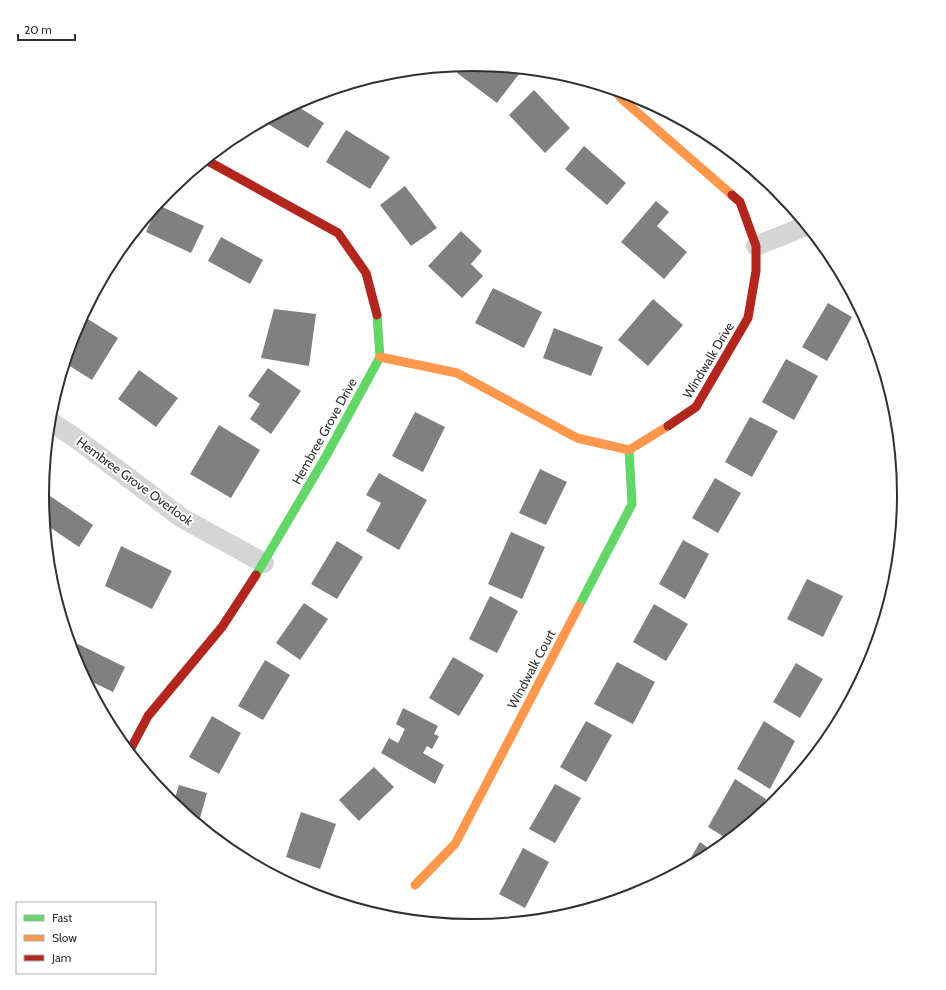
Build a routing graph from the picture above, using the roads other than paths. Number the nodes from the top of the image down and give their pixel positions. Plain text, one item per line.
1 (621, 98) edge
2 (210, 162) edge
3 (802, 228) edge
4 (756, 246) junction
5 (380, 358) junction
6 (55, 425) edge
7 (629, 450) junction
8 (264, 563) junction
9 (132, 746) edge
10 (415, 885) dead end

1 - 4 street, Windwalk Drive
2 - 5 street
3 - 4 street
4 - 7 street, Windwalk Drive
5 - 7 street
5 - 8 street, Hembree Grove Drive
6 - 8 street, Hembree Grove Overlook
7 - 10 street, Windwalk Court
8 - 9 street, Hembree Grove Drive

